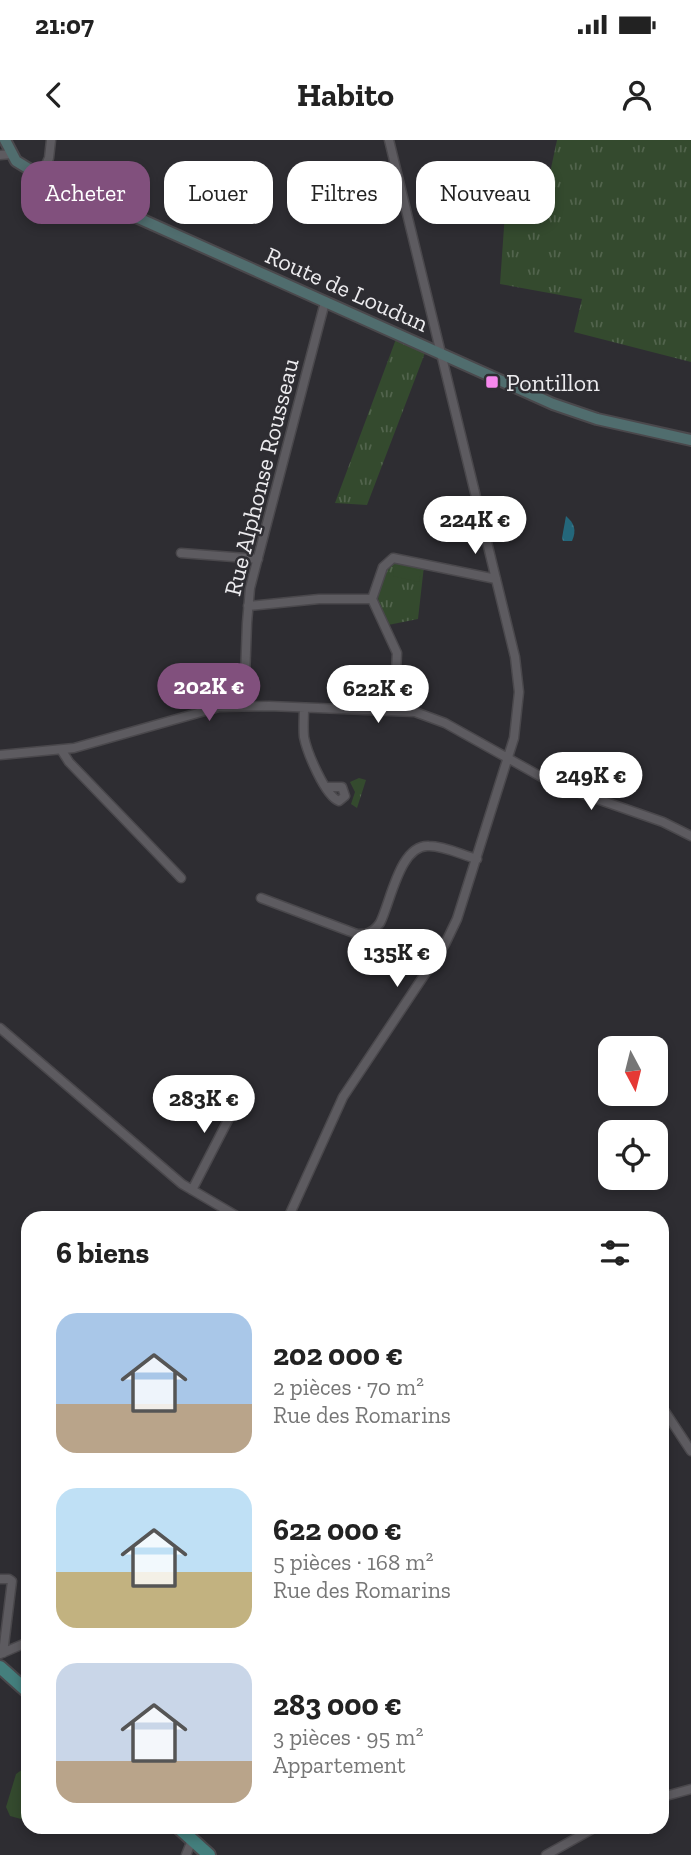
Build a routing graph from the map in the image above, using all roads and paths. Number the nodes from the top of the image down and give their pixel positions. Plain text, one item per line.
1 (5, 140) edge
2 (51, 140) edge
3 (389, 140) edge
4 (6, 154) edge
5 (47, 161) edge
6 (21, 164) edge
7 (150, 224) edge
8 (325, 302) junction
9 (442, 354) junction
10 (691, 440) edge
11 (181, 553) dead end
12 (258, 559) junction
13 (496, 579) junction
14 (372, 599) junction
15 (248, 606) junction
16 (244, 705) junction
17 (304, 708) junction
18 (394, 711) junction
19 (62, 751) junction
20 (0, 755) edge
21 (508, 759) junction
22 (326, 787) dead end
23 (691, 836) edge
24 (477, 859) junction
25 (181, 878) dead end
26 (261, 898) dead end
27 (0, 1028) edge
28 (242, 1094) dead end
29 (192, 1190) junction
30 (228, 1211) edge
31 (291, 1211) edge
32 (669, 1418) edge
33 (691, 1451) edge
34 (0, 1579) edge
35 (21, 1645) edge
36 (1, 1653) edge
37 (0, 1667) edge
38 (21, 1686) edge
39 (691, 1789) edge
40 (669, 1795) edge
41 (186, 1834) edge
42 (584, 1834) edge
43 (192, 1840) junction
44 (186, 1855) edge
45 (209, 1855) edge
46 (546, 1855) edge

1 - 4 main road, Route de Loudun
2 - 5 street
3 - 9 street
4 - 6 main road, Route de Loudun
7 - 8 main road, Route de Loudun
8 - 9 main road, Route de Loudun
8 - 12 street, Rue Alphonse Rousseau
9 - 10 main road, Route de Loudun
9 - 13 street
11 - 12 street
12 - 15 street, Rue Alphonse Rousseau
13 - 14 street
13 - 21 street
14 - 15 street
14 - 18 street
15 - 16 street, Rue Alphonse Rousseau
16 - 17 street
16 - 19 street
17 - 18 street
17 - 22 street
18 - 21 street
19 - 20 street
19 - 25 street
21 - 23 street
21 - 24 street
24 - 26 street
24 - 31 street
27 - 29 street
28 - 29 street
29 - 30 street
32 - 33 street
34 - 36 street
35 - 36 street
37 - 38 main road
39 - 40 street
41 - 43 main road
42 - 46 street
43 - 44 street
43 - 45 main road

